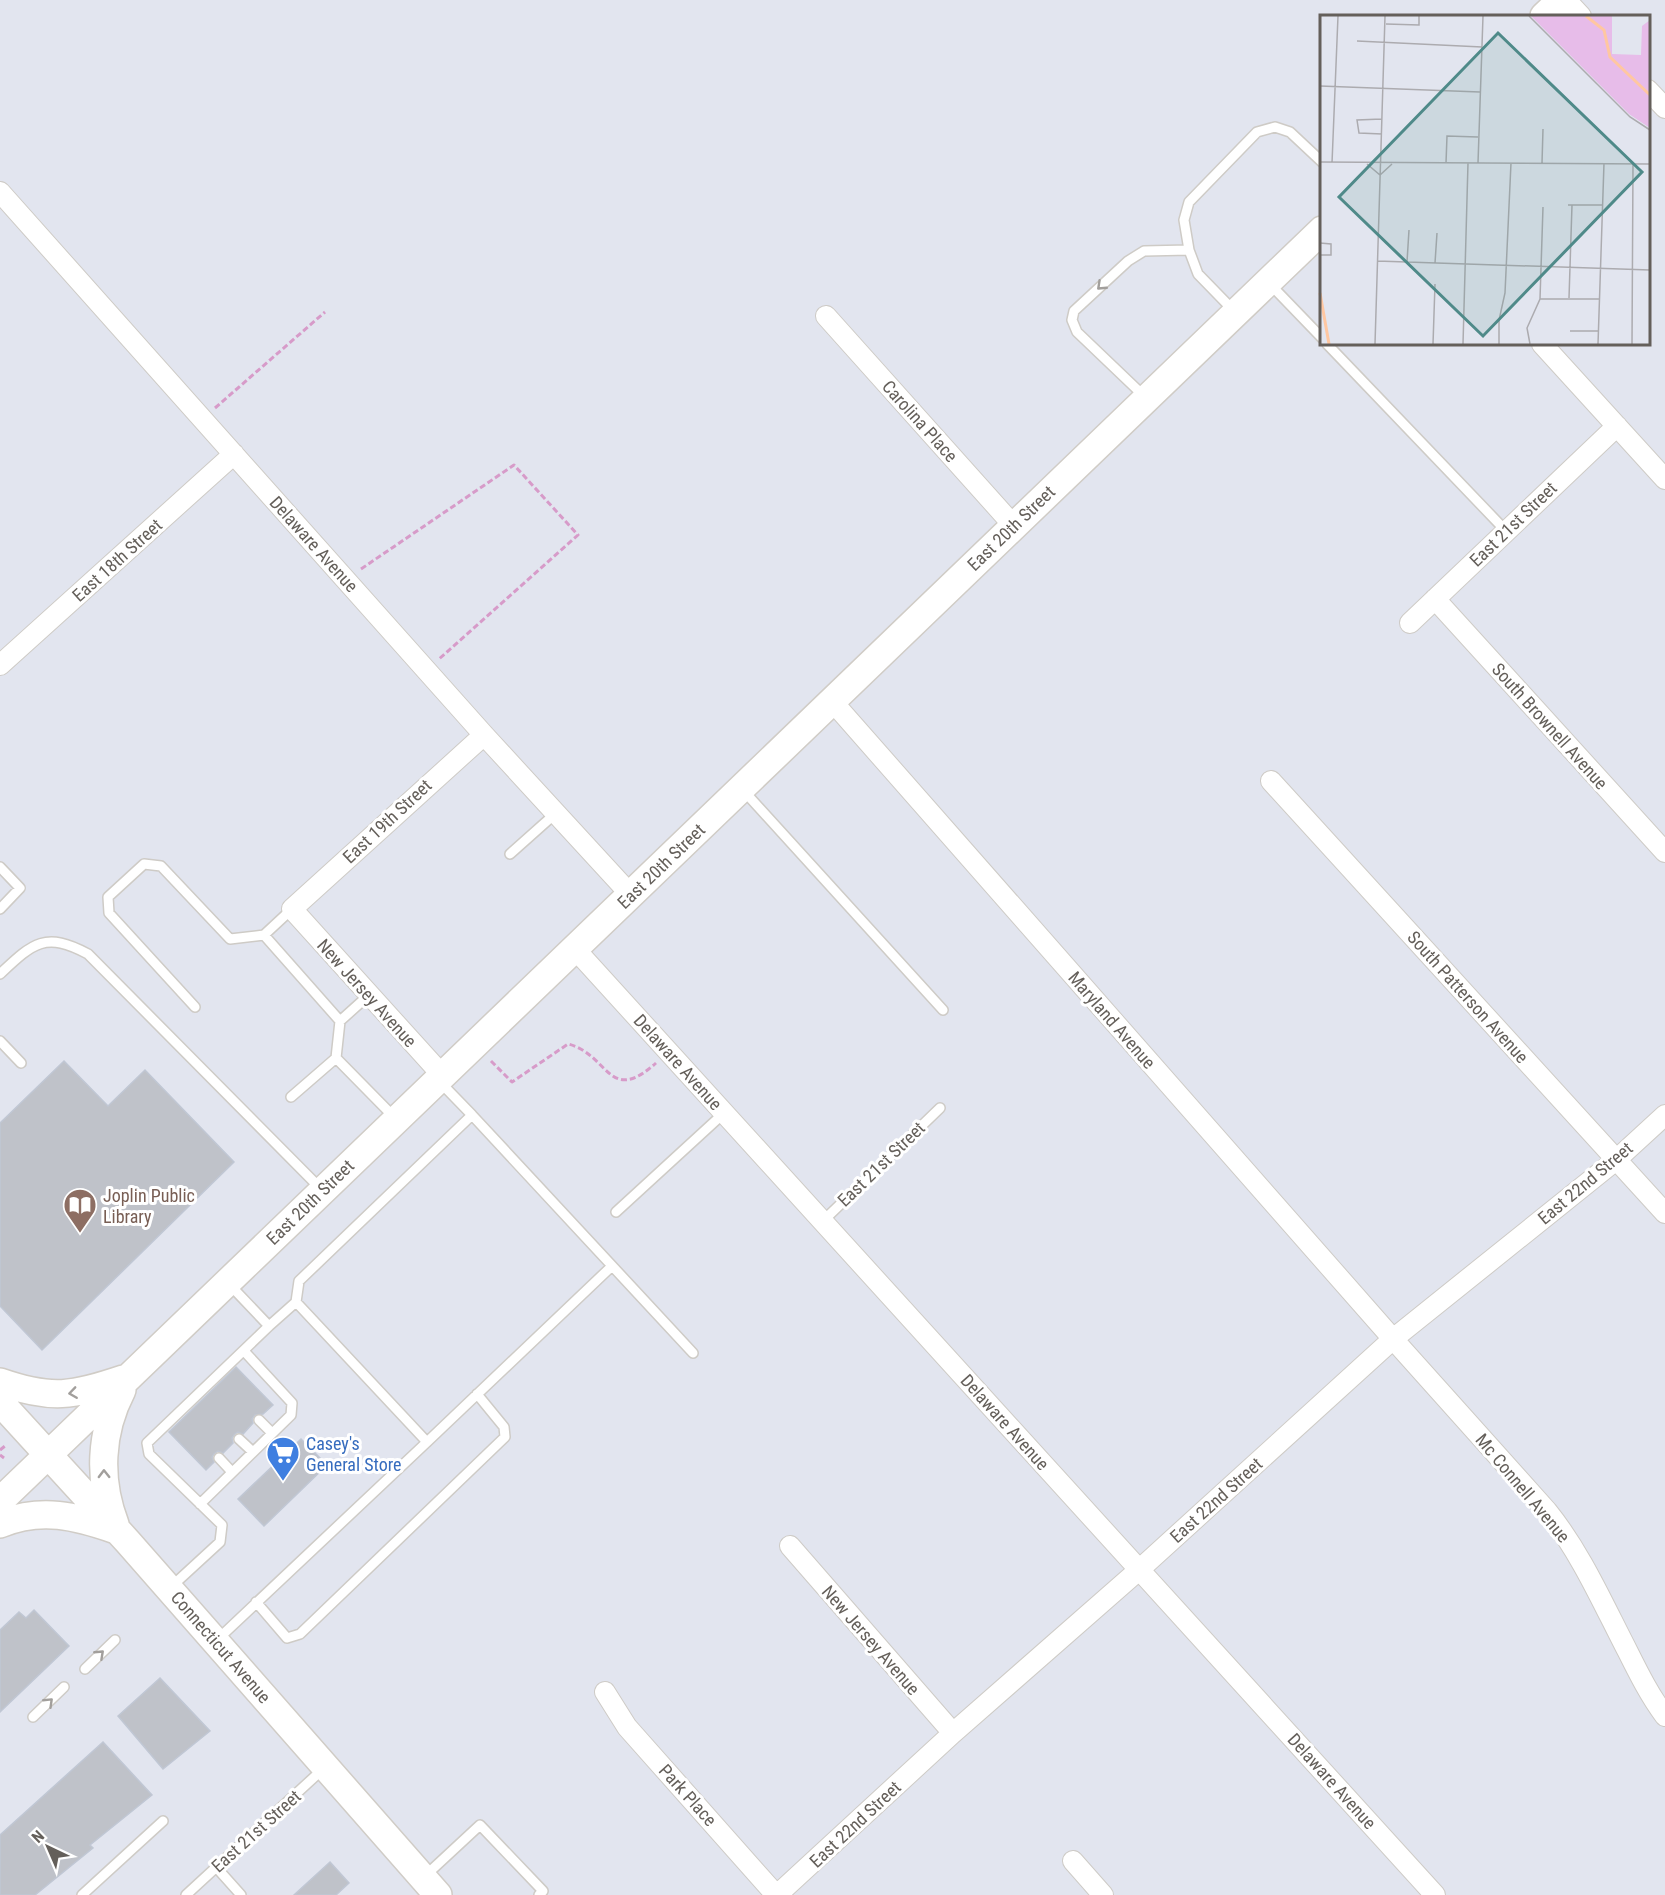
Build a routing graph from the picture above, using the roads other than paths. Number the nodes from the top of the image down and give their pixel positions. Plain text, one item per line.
1 (1561, 0) edge
2 (1566, 0) edge
3 (1545, 15) edge
4 (1580, 15) edge
5 (1650, 92) edge
6 (1665, 108) edge
7 (1320, 160) edge
8 (0, 192) edge
9 (1320, 232) edge
10 (1190, 250) junction
11 (1268, 281) junction
12 (1235, 313) junction
13 (826, 316) dead end
14 (1320, 336) edge
15 (1328, 345) edge
16 (1543, 345) edge
17 (1146, 399) junction
18 (1617, 426) junction
19 (234, 454) junction
20 (1665, 479) edge
21 (1014, 526) junction
22 (1506, 531) junction
23 (1435, 599) junction
24 (1410, 623) dead end
25 (0, 665) edge
26 (831, 701) junction
27 (484, 735) junction
28 (1271, 781) dead end
29 (741, 788) junction
30 (556, 813) junction
31 (1665, 852) edge
32 (510, 854) dead end
33 (0, 867) edge
34 (631, 895) junction
35 (0, 909) edge
36 (292, 909) junction
37 (264, 935) junction
38 (575, 949) junction
39 (0, 974) edge
40 (370, 994) junction
41 (195, 1007) dead end
42 (943, 1010) dead end
43 (340, 1021) junction
44 (0, 1041) edge
45 (336, 1058) junction
46 (21, 1062) dead end
47 (441, 1078) junction
48 (291, 1097) dead end
49 (940, 1108) dead end
50 (724, 1113) junction
51 (472, 1115) junction
52 (1665, 1115) edge
53 (397, 1120) junction
54 (1616, 1160) junction
55 (322, 1190) junction
56 (616, 1212) dead end
57 (1665, 1213) edge
58 (823, 1221) junction
59 (612, 1266) junction
60 (227, 1282) junction
61 (296, 1302) junction
62 (269, 1326) junction
63 (1393, 1339) junction
64 (244, 1351) junction
65 (693, 1353) dead end
66 (129, 1377) junction
67 (0, 1382) edge
68 (477, 1394) junction
69 (0, 1402) edge
70 (259, 1420) dead end
71 (272, 1433) junction
72 (239, 1439) dead end
73 (427, 1442) junction
74 (253, 1452) junction
75 (48, 1456) junction
76 (219, 1458) dead end
77 (232, 1472) junction
78 (0, 1501) edge
79 (200, 1504) junction
80 (0, 1524) edge
81 (117, 1530) junction
82 (790, 1546) dead end
83 (1140, 1569) junction
84 (169, 1588) junction
85 (256, 1602) junction
86 (115, 1640) dead end
87 (216, 1641) junction
88 (85, 1669) dead end
89 (64, 1687) dead end
90 (605, 1692) dead end
91 (1665, 1716) edge
92 (33, 1717) dead end
93 (953, 1733) junction
94 (326, 1767) junction
95 (163, 1821) dead end
96 (1072, 1861) dead end
97 (216, 1867) junction
98 (430, 1886) edge
99 (89, 1891) edge
100 (82, 1895) edge
101 (186, 1895) edge
102 (240, 1895) edge
103 (539, 1895) edge
104 (777, 1895) edge
105 (1103, 1895) edge
106 (1435, 1895) edge

1 - 3 main road
2 - 4 street
5 - 6 street
7 - 10 lane
8 - 19 street, Delaware Avenue
9 - 11 main road, East 20th Street
10 - 12 lane
10 -> 17 lane
11 - 12 main road, East 20th Street
11 - 14 lane
12 - 17 main road, East 20th Street
13 - 21 street, Carolina Place
15 - 22 lane
16 - 18 street
17 - 21 main road, East 20th Street
18 - 20 street
18 - 22 street, East 21st Street
19 - 25 street, East 18th Street
19 - 27 street, Delaware Avenue
21 - 26 main road, East 20th Street
22 - 23 street, East 21st Street
23 - 24 street, East 21st Street
23 - 31 street, South Brownell Avenue
26 - 29 main road, East 20th Street
26 - 63 street, Maryland Avenue
27 - 30 street, Delaware Avenue
27 - 36 street, East 19th Street
28 - 54 street, South Patterson Avenue
29 - 34 main road, East 20th Street
29 - 42 lane
30 - 32 lane
30 - 34 street, Delaware Avenue
33 - 35 lane
34 - 38 main road, East 20th Street
36 - 37 lane
36 - 40 street, New Jersey Avenue
37 - 41 lane
37 - 43 lane
38 - 47 main road, East 20th Street
38 - 50 street, Delaware Avenue
39 - 55 lane
40 - 43 lane
40 - 47 street, New Jersey Avenue
43 - 45 lane
44 - 46 lane
45 - 48 lane
45 - 53 lane
47 - 51 lane
47 - 53 main road, East 20th Street
49 - 58 lane, East 21st Street
50 - 56 lane
50 - 58 street, Delaware Avenue
51 - 59 lane
51 - 61 lane
52 - 54 street, East 22nd Street
53 - 55 main road, East 20th Street
54 - 57 street, South Patterson Avenue
54 - 63 street, East 22nd Street
55 - 60 main road, East 20th Street
58 - 83 street, Delaware Avenue
59 - 65 lane
59 - 68 lane
60 - 62 lane
60 - 66 main road, East 20th Street
61 - 62 lane
61 - 73 lane
62 - 64 lane
63 - 83 street, East 22nd Street
63 - 91 street, Mc Connell Avenue
64 - 71 lane
64 - 79 lane
66 -> 67 main road
66 - 75 main road, East 20th Street
81 -> 66 main road
68 - 73 lane
68 - 85 lane
69 - 75 main road, Connecticut Avenue
70 - 71 lane
71 - 74 lane
72 - 74 lane
73 - 85 lane
74 - 77 lane
75 - 78 main road, East 20th Street
75 - 81 main road, Connecticut Avenue
76 - 77 lane
77 - 79 lane
79 - 84 lane
80 - 81 main road
81 - 84 main road, Connecticut Avenue
82 - 93 street, New Jersey Avenue
83 - 93 street, East 22nd Street
83 - 106 street, Delaware Avenue
84 - 87 main road, Connecticut Avenue
85 - 87 lane
88 -> 86 lane
87 - 94 main road, Connecticut Avenue
92 -> 89 lane
90 - 104 street, Park Place
93 - 104 street, East 22nd Street
94 - 97 lane, East 21st Street
94 - 98 main road, Connecticut Avenue
95 - 99 lane
96 - 105 street
97 - 101 lane, East 21st Street
97 - 102 lane
98 - 103 lane
99 - 100 lane

